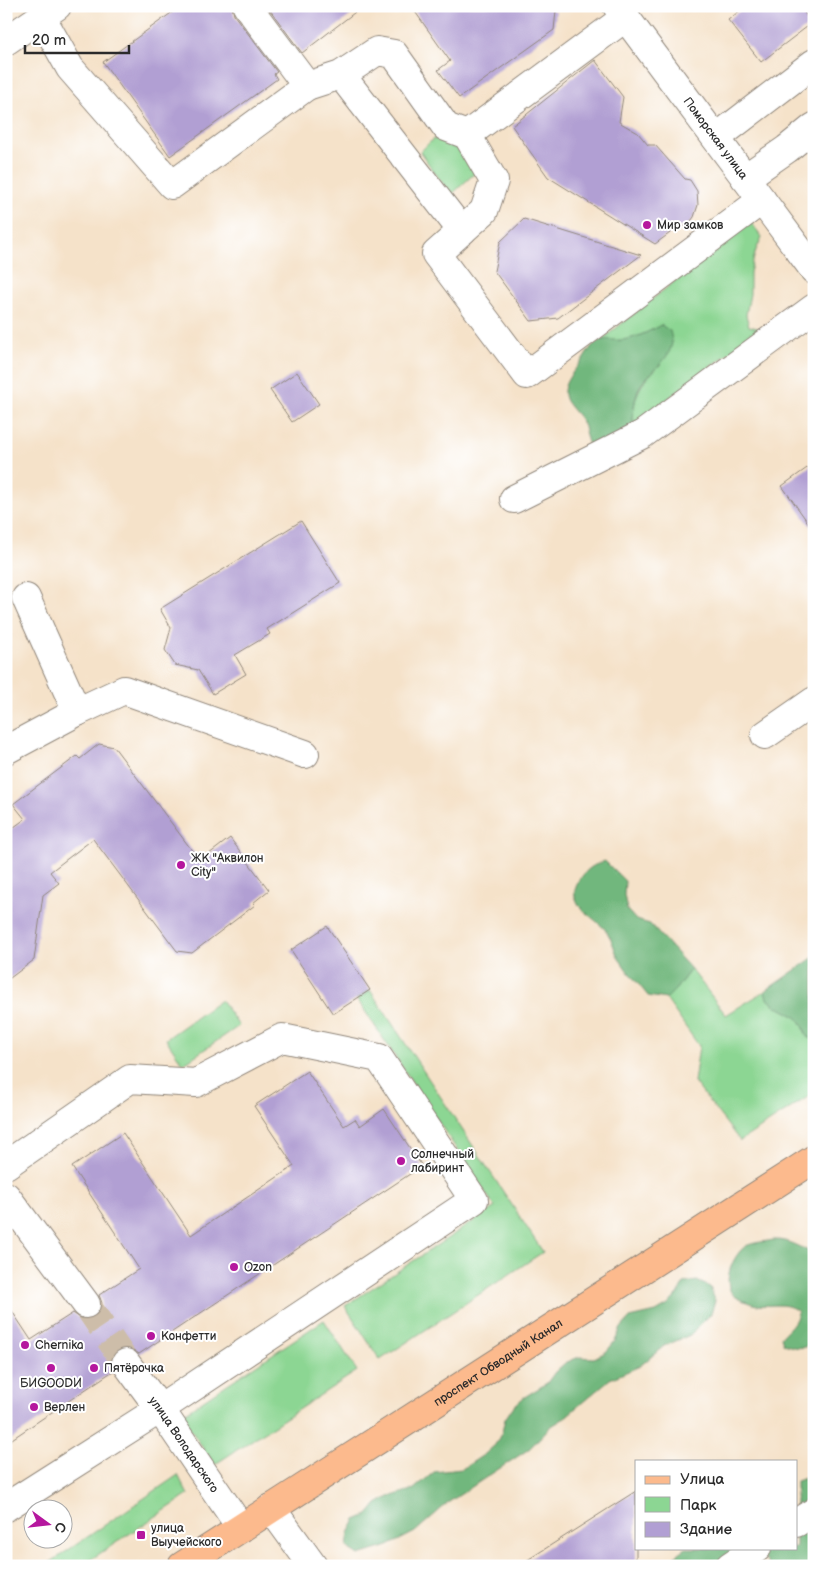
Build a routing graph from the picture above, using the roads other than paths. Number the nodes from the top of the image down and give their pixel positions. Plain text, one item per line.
1 (247, 6) edge
2 (49, 11) edge
3 (622, 12) edge
4 (6, 41) edge
5 (814, 63) edge
6 (341, 75) junction
7 (308, 86) junction
8 (814, 128) edge
9 (467, 135) junction
10 (716, 138) junction
11 (745, 178) junction
12 (762, 200) junction
13 (462, 231) junction
14 (814, 270) edge
15 (814, 308) edge
16 (514, 499) dead end
17 (26, 598) dead end
18 (814, 701) edge
19 (77, 712) junction
20 (765, 735) dead end
21 (6, 750) edge
22 (305, 754) dead end
23 (814, 1159) edge
24 (6, 1165) edge
25 (6, 1196) edge
26 (86, 1304) tunnel mouth
27 (126, 1363) tunnel mouth
28 (160, 1409) junction
29 (6, 1507) edge
30 (271, 1508) junction
31 (814, 1512) edge
32 (798, 1522) edge
33 (241, 1528) junction
34 (754, 1550) edge
35 (182, 1566) edge
36 (313, 1566) edge
37 (730, 1566) edge

1 - 7 street
2 - 4 street
2 - 7 street
3 - 9 street
3 - 10 street, Поморская улица
5 - 10 street
6 - 7 street
6 - 9 street
6 - 13 street
8 - 11 street
9 - 13 street
10 - 11 street, Поморская улица
11 - 12 street, Поморская улица
12 - 13 street
12 - 14 street, Поморская улица
15 - 16 street
17 - 19 street
18 - 20 street
19 - 21 street
19 - 22 street
23 - 30 main road, проспект Обводный Канал
24 - 28 street
25 - 26 street
27 - 28 street, улица Володарского
28 - 29 street
28 - 33 street, улица Володарского
30 - 33 main road, проспект Обводный Канал
30 - 36 street
31 - 32 street
33 - 35 main road, проспект Обводный Канал
34 - 37 street

